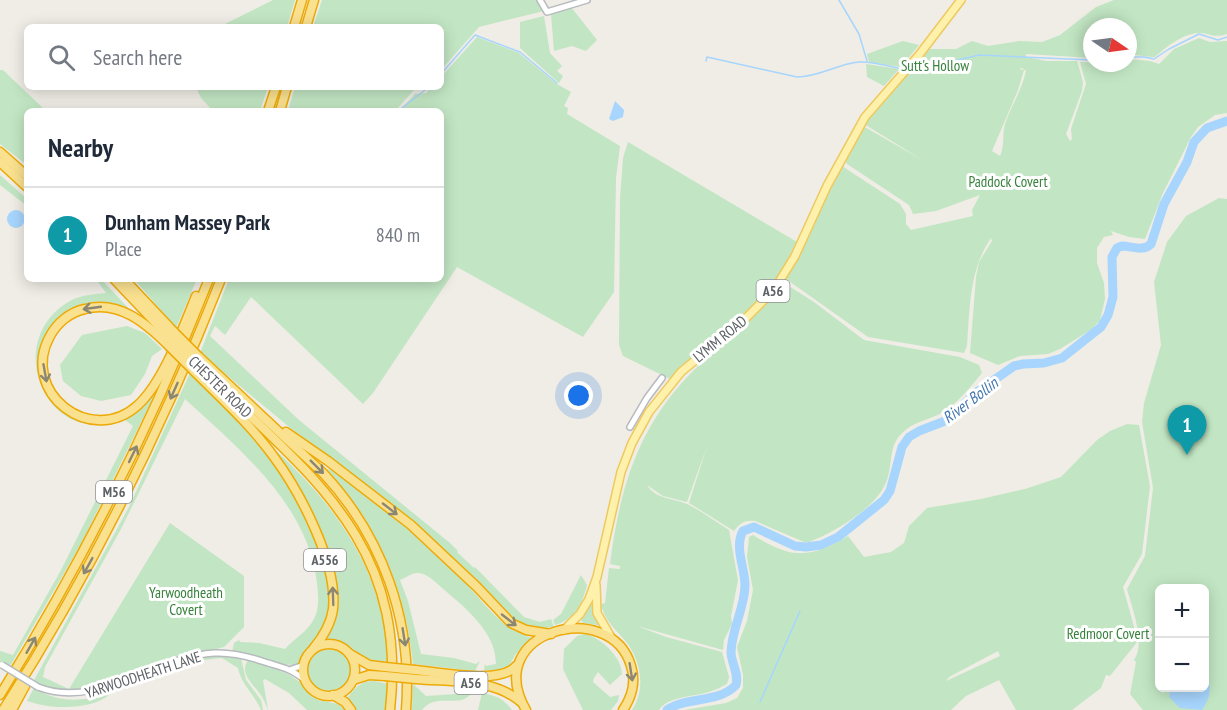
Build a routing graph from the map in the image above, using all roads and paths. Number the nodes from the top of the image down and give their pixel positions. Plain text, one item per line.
1 (302, 0) edge
2 (314, 0) edge
3 (540, 0) edge
4 (587, 0) edge
5 (961, 0) edge
6 (295, 24) edge
7 (307, 24) edge
8 (275, 90) edge
9 (286, 90) edge
10 (269, 108) edge
11 (281, 108) edge
12 (0, 152) edge
13 (0, 162) edge
14 (24, 173) edge
15 (24, 184) edge
16 (111, 282) edge
17 (117, 282) edge
18 (126, 282) edge
19 (202, 282) edge
20 (208, 282) edge
21 (220, 282) edge
22 (169, 339) junction
23 (196, 364) junction
24 (662, 378) dead end
25 (274, 427) junction
26 (630, 427) dead end
27 (597, 577) junction
28 (564, 630) junction
29 (51, 631) junction
30 (551, 634) junction
31 (612, 639) junction
32 (313, 649) junction
33 (348, 652) junction
34 (517, 663) junction
35 (1, 664) edge
36 (304, 665) junction
37 (291, 669) junction
38 (385, 672) junction
39 (415, 674) junction
40 (305, 680) junction
41 (353, 680) junction
42 (0, 694) edge
43 (333, 695) junction
44 (524, 706) edge
45 (3, 710) edge
46 (12, 710) edge
47 (351, 710) edge
48 (390, 710) edge
49 (406, 710) edge
50 (623, 710) edge

1 - 6 highway
2 - 7 highway
3 - 4 street
5 - 27 main road, LYMM ROAD / A56
8 - 10 highway
9 - 11 highway
12 - 14 highway
13 - 15 highway
16 - 22 highway
17 - 22 highway, CHESTER ROAD / A556
18 - 22 highway, CHESTER ROAD / A556
22 -> 19 highway
42 -> 20 highway, M56
21 -> 29 highway, M56
22 - 23 highway, A556, bridge
22 - 23 highway, CHESTER ROAD / A556, bridge
23 - 25 highway, CHESTER ROAD / A556
32 -> 23 highway, A556
23 - 48 highway, CHESTER ROAD / A556
24 - 26 street
25 -> 30 highway
25 -> 49 highway
27 - 28 main road, LYMM ROAD / A56
27 - 31 main road, LYMM ROAD / A56
28 - 30 highway, A56
28 - 31 highway, A56
29 - 45 highway, M56
29 - 46 highway
30 - 34 highway, A56
31 -> 50 highway, A56
32 - 33 highway, A56
32 - 36 highway
33 - 38 highway, A56
33 - 41 highway
34 - 39 highway, A56
34 - 44 highway, A56
35 - 37 street, YARWOODHEATH LANE, bridge
36 - 37 street
36 - 40 highway
37 - 40 street, YARWOODHEATH LANE
38 - 39 highway, A56, bridge
38 - 41 highway, A56
39 - 44 highway, A56
40 - 43 highway
41 - 43 highway, A56
43 - 47 highway

